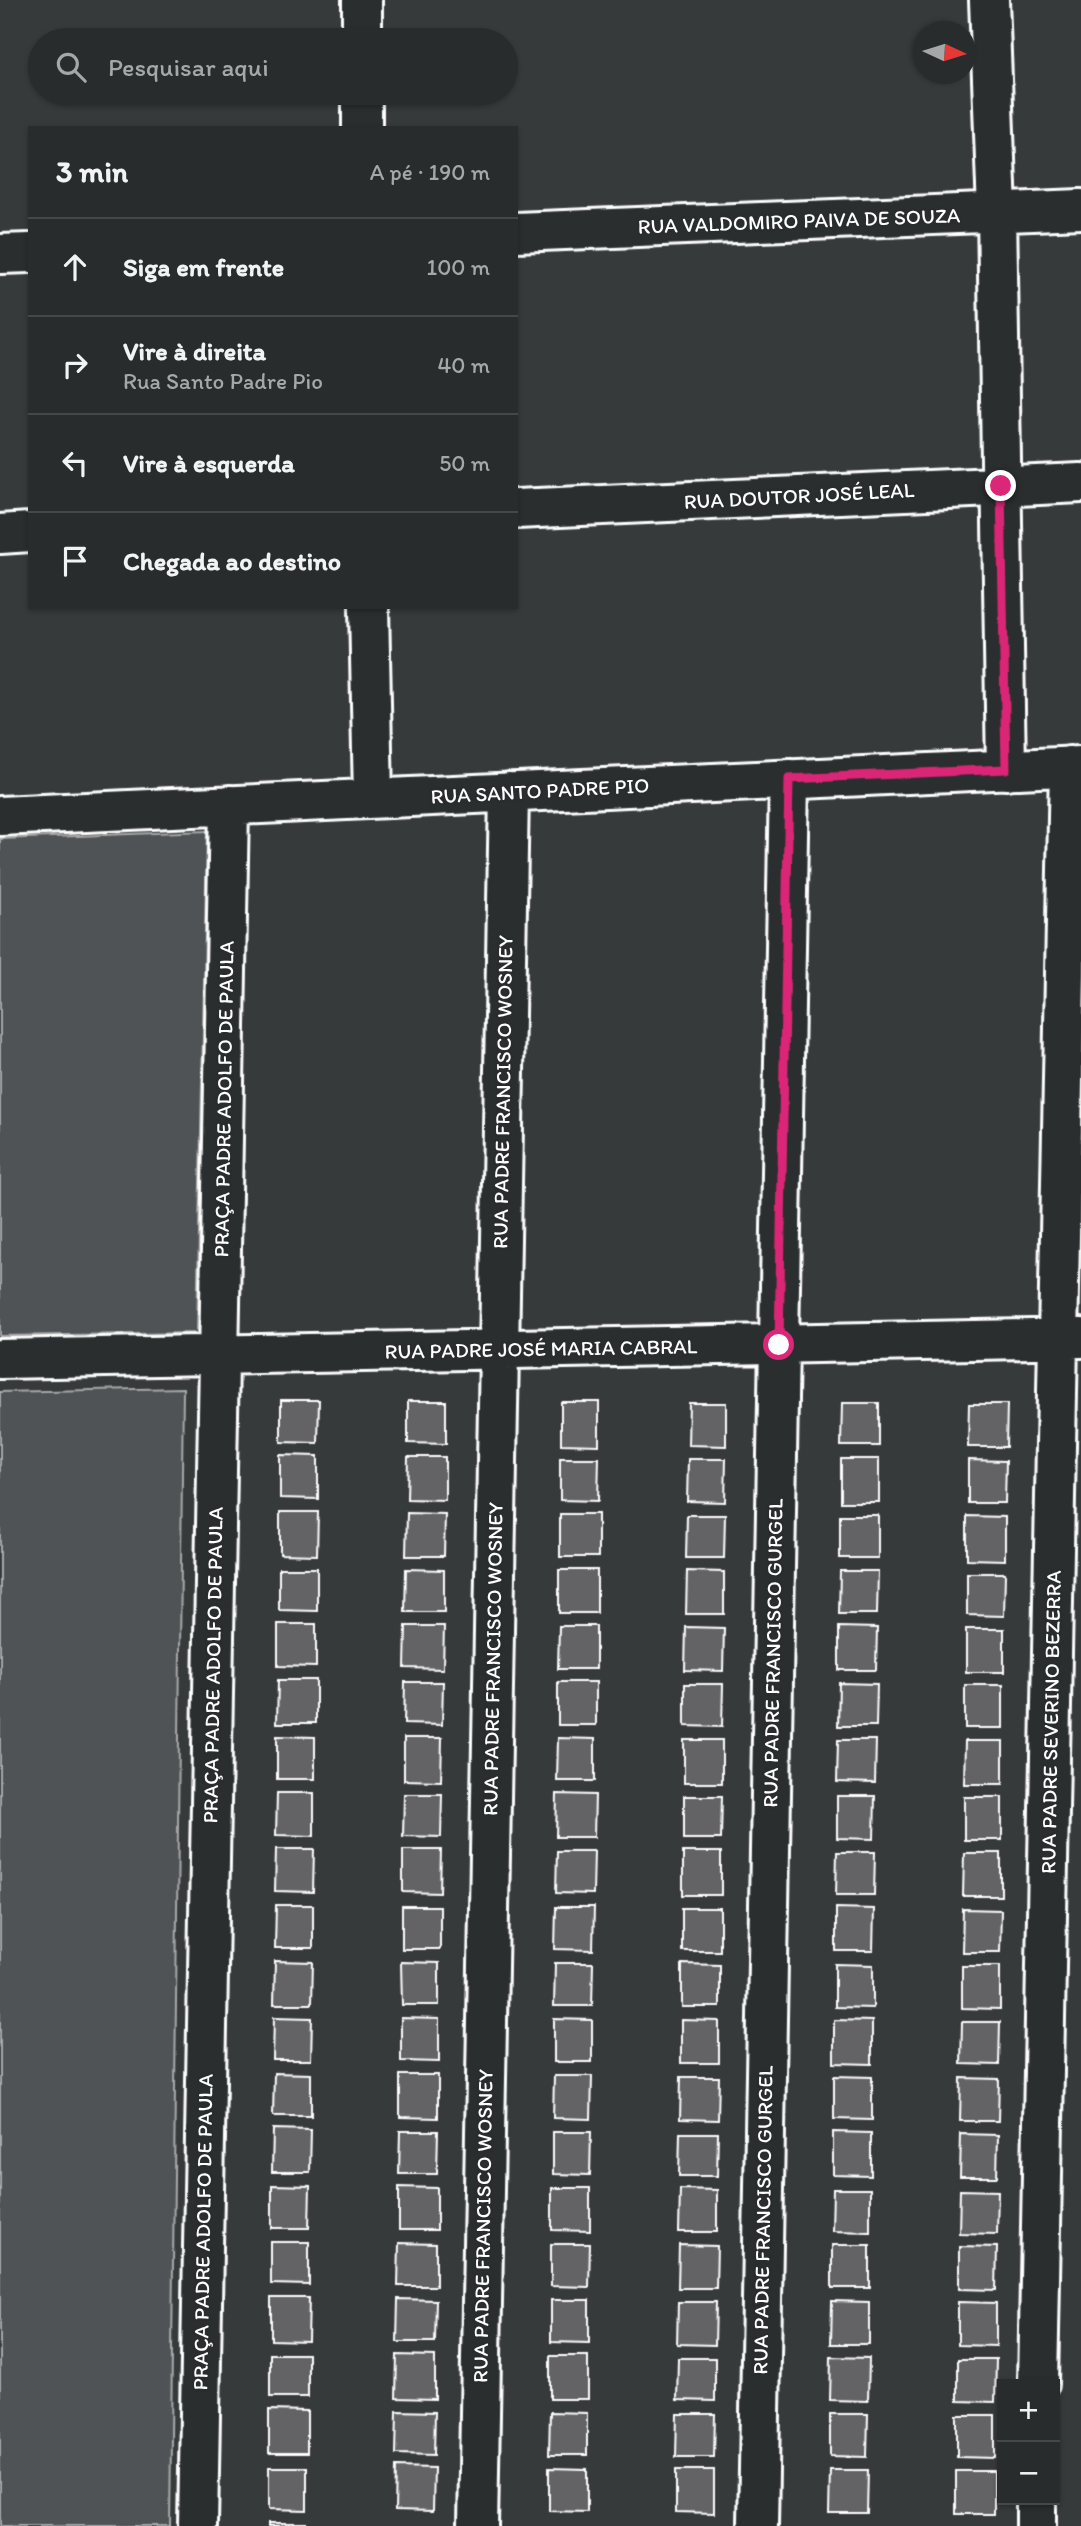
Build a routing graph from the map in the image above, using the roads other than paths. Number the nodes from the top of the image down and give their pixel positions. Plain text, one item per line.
1 (362, 0) edge
2 (989, 0) edge
3 (362, 28) edge
4 (362, 105) edge
5 (362, 126) edge
6 (1081, 209) edge
7 (997, 212) junction
8 (518, 232) edge
9 (28, 253) edge
10 (0, 254) edge
11 (1081, 483) edge
12 (1001, 486) junction
13 (518, 509) edge
14 (28, 532) edge
15 (0, 534) edge
16 (369, 609) edge
17 (1075, 766) edge
18 (1006, 769) junction
19 (789, 779) junction
20 (509, 792) junction
21 (373, 798) junction
22 (229, 805) junction
23 (0, 816) edge
24 (1069, 1338) edge
25 (779, 1345) junction
26 (499, 1351) junction
27 (219, 1354) junction
28 (0, 1359) edge
29 (1038, 2379) edge
30 (1036, 2505) edge
31 (198, 2526) edge
32 (478, 2526) edge
33 (758, 2526) edge
34 (1036, 2526) edge

1 - 3 street
2 - 7 street
4 - 5 street
6 - 7 street, RUA VALDOMIRO PAIVA DE SOUZA
7 - 8 street, RUA VALDOMIRO PAIVA DE SOUZA
7 - 12 street
9 - 10 street
11 - 12 street, RUA DOUTOR JOSÉ LEAL
12 - 13 street, RUA DOUTOR JOSÉ LEAL
12 - 18 street
14 - 15 street
16 - 21 street
17 - 18 street, RUA SANTO PADRE PIO
17 - 24 street, RUA PADRE SEVERINO BEZERRA
18 - 19 street, RUA SANTO PADRE PIO
19 - 20 street, RUA SANTO PADRE PIO
19 - 25 street, RUA PADRE FRANCISCO GURGEL
20 - 21 street, RUA SANTO PADRE PIO
20 - 26 street, RUA PADRE FRANCISCO WOSNEY
21 - 22 street, RUA SANTO PADRE PIO
22 - 23 street, RUA SANTO PADRE PIO
22 - 27 street, PRAÇA PADRE ADOLFO DE PAULA
24 - 25 street, RUA PADRE JOSÉ MARIA CABRAL
24 - 29 street, RUA PADRE SEVERINO BEZERRA
25 - 26 street, RUA PADRE JOSÉ MARIA CABRAL
25 - 33 street, RUA PADRE FRANCISCO GURGEL
26 - 27 street, RUA PADRE JOSÉ MARIA CABRAL
26 - 32 street, RUA PADRE FRANCISCO WOSNEY
27 - 28 street, RUA PADRE JOSÉ MARIA CABRAL
27 - 31 street, PRAÇA PADRE ADOLFO DE PAULA
30 - 34 street

